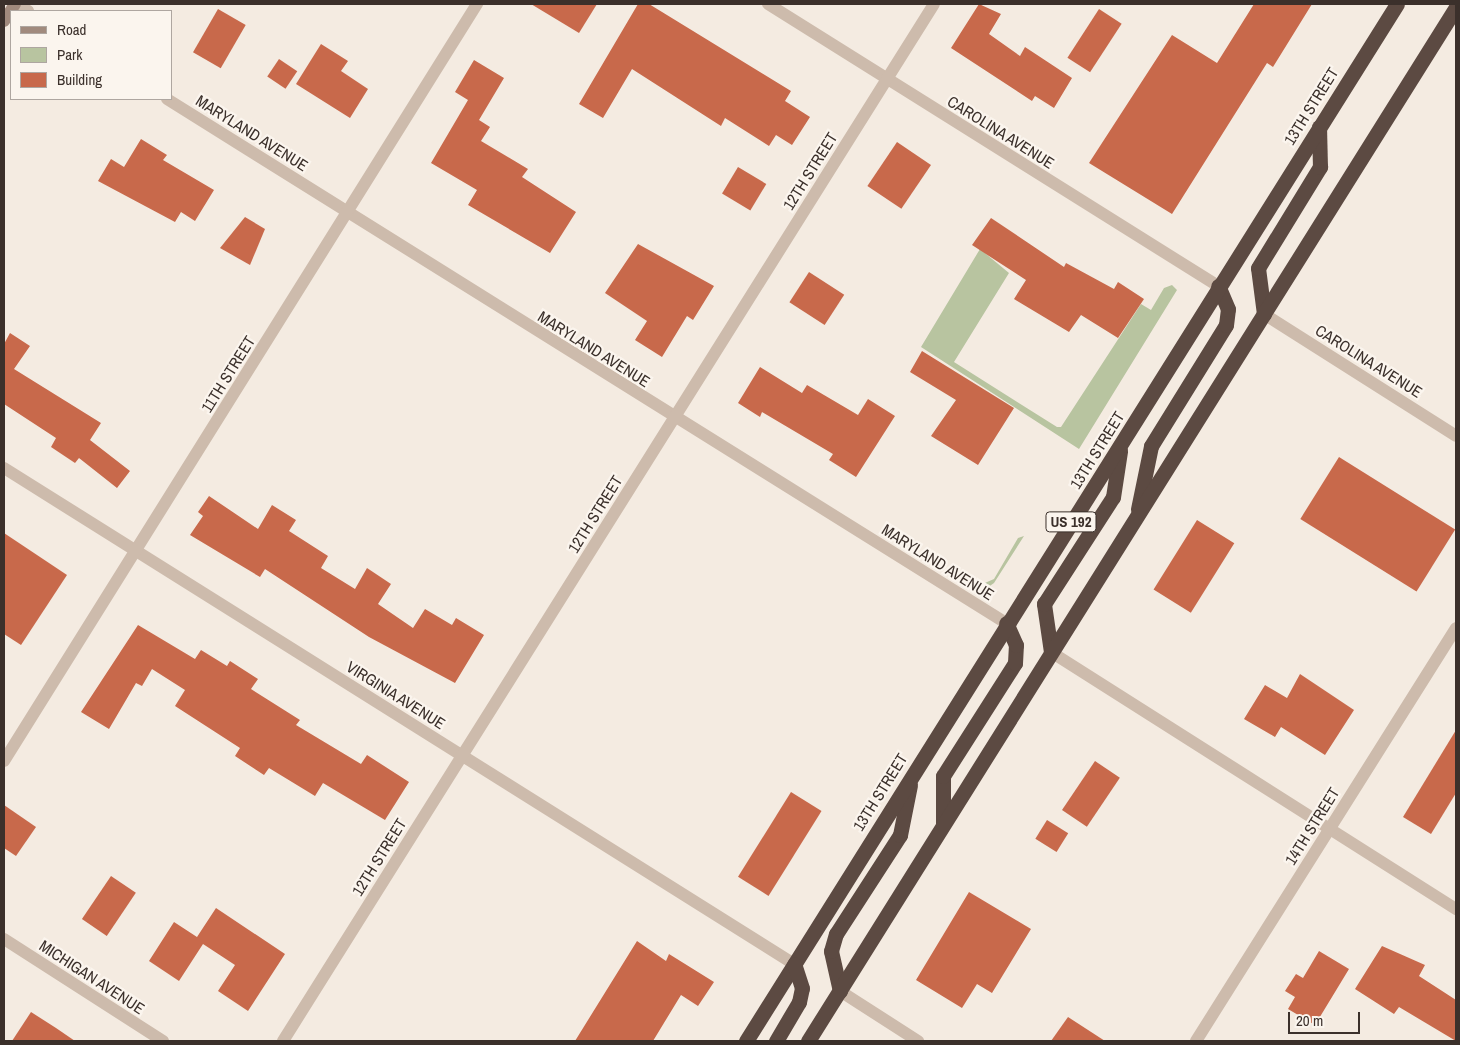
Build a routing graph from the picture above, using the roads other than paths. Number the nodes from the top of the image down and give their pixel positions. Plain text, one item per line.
1 (15, 4) edge
2 (477, 4) edge
3 (768, 4) edge
4 (934, 4) edge
5 (1397, 4) edge
6 (1456, 7) edge
7 (26, 10) edge
8 (887, 79) junction
9 (169, 100) edge
10 (1319, 127) junction
11 (348, 212) junction
12 (1218, 286) junction
13 (1264, 314) junction
14 (674, 418) junction
15 (1456, 436) edge
16 (1121, 445) junction
17 (4, 468) edge
18 (1137, 518) junction
19 (136, 551) junction
20 (1006, 623) junction
21 (1456, 628) edge
22 (1051, 652) junction
23 (462, 756) junction
24 (4, 761) edge
25 (912, 774) junction
26 (942, 824) junction
27 (1329, 828) junction
28 (1456, 909) edge
29 (4, 939) edge
30 (794, 964) junction
31 (840, 991) junction
32 (162, 1041) edge
33 (283, 1041) edge
34 (746, 1041) edge
35 (776, 1041) edge
36 (808, 1041) edge
37 (918, 1041) edge
38 (1196, 1041) edge

1 - 7 street
2 - 11 street, 11TH STREET
3 - 8 street, CAROLINA AVENUE
4 - 8 street, 12TH STREET
5 - 10 highway, 13TH STREET / US 192
6 - 13 highway
8 - 12 street, CAROLINA AVENUE
8 - 14 street, 12TH STREET
9 - 11 street, MARYLAND AVENUE
10 - 12 highway, 13TH STREET / US 192
10 - 13 highway
11 - 14 street, MARYLAND AVENUE
11 - 19 street, 11TH STREET
12 - 16 highway, 13TH STREET / US 192
12 - 18 highway
13 - 15 street, CAROLINA AVENUE
13 - 18 highway
14 - 20 street, MARYLAND AVENUE
14 - 23 street, 12TH STREET
16 - 20 highway, 13TH STREET / US 192
16 - 22 highway
17 - 19 street, VIRGINIA AVENUE
18 - 22 highway
19 - 23 street, VIRGINIA AVENUE
19 - 24 street, 11TH STREET
20 - 25 highway, 13TH STREET / US 192
20 - 26 highway
21 - 27 street, 14TH STREET
22 - 26 highway
22 - 27 street
23 - 30 street, VIRGINIA AVENUE
23 - 33 street, 12TH STREET
25 - 30 highway, 13TH STREET / US 192
25 - 31 highway
26 - 31 highway
27 - 28 street
27 - 38 street, 14TH STREET
29 - 32 street, MICHIGAN AVENUE
30 - 34 highway, 13TH STREET / US 192
30 - 35 highway
31 - 36 highway
31 - 37 street

